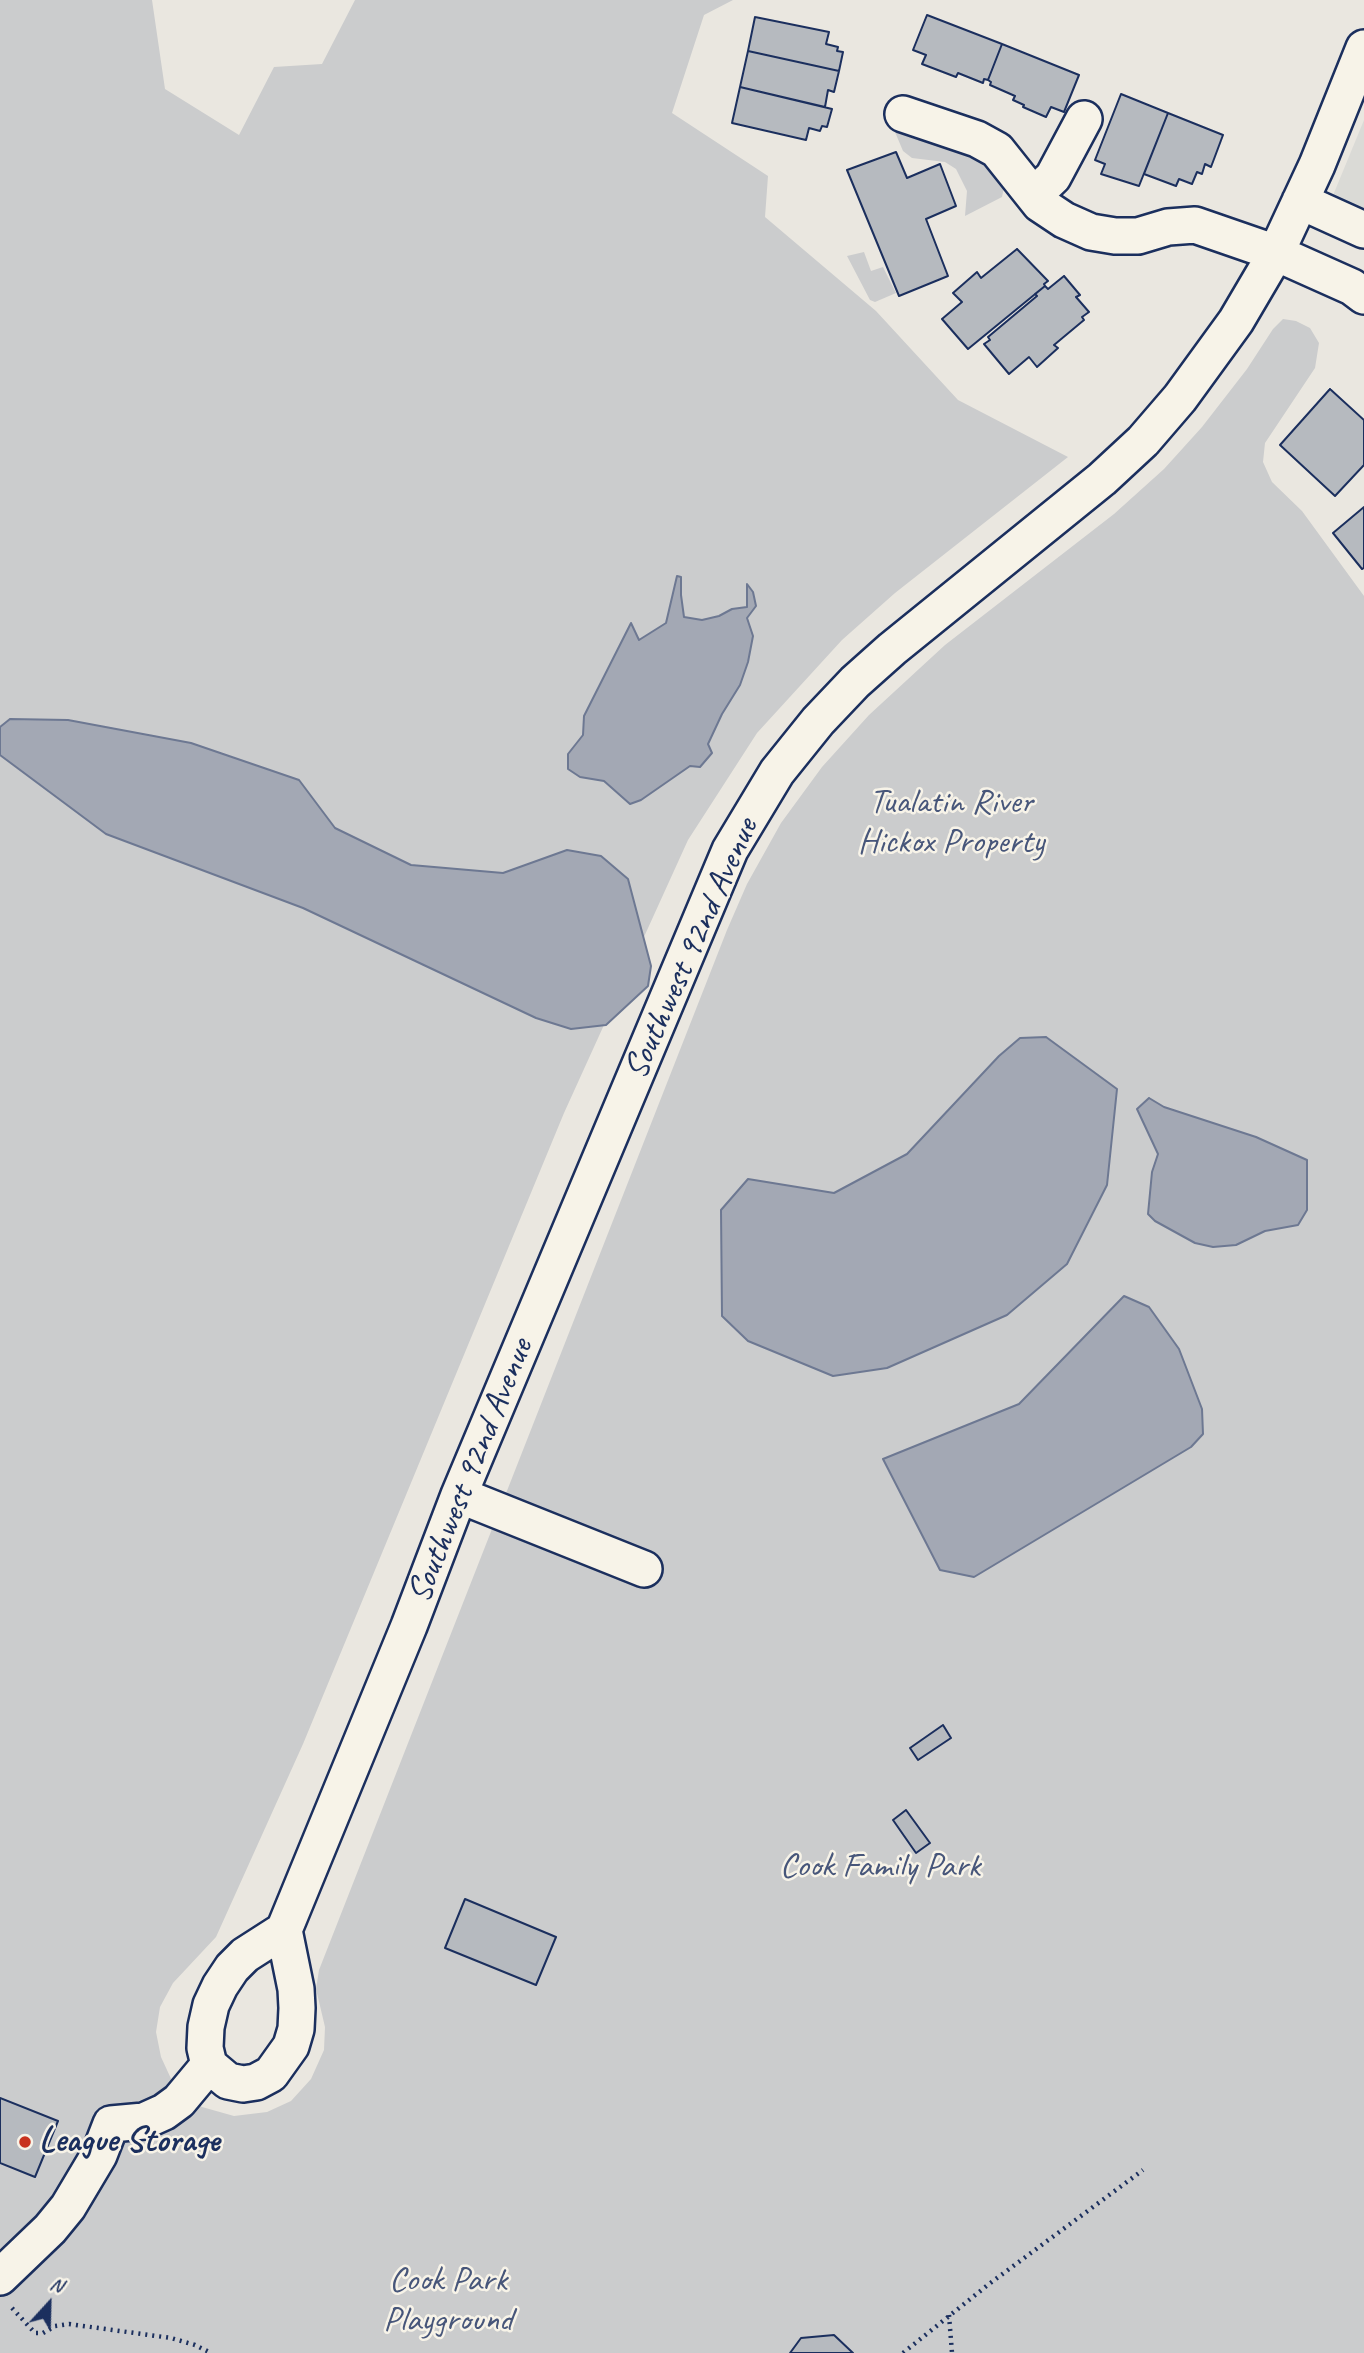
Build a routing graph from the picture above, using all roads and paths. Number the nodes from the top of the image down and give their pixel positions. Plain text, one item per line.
1 (1364, 48) edge
2 (903, 114) dead end
3 (1084, 119) dead end
4 (1034, 195) junction
5 (1300, 201) junction
6 (1364, 230) edge
7 (1276, 253) junction
8 (1364, 296) edge
9 (459, 1495) junction
10 (644, 1569) dead end
11 (284, 1930) junction
12 (209, 2065) junction
13 (1143, 2170) dead end
14 (4, 2290) edge
15 (949, 2315) junction
16 (211, 2353) edge
17 (903, 2353) edge
18 (953, 2353) edge

1 - 5 street, Southwest 92nd Avenue
2 - 4 street
3 - 4 street
4 - 7 street
5 - 6 street
5 - 7 street, Southwest 92nd Avenue
7 - 8 street
7 - 9 street, Southwest 92nd Avenue
9 - 10 street
9 - 11 street, Southwest 92nd Avenue
11 - 12 street
11 - 12 street
12 - 14 street
13 - 15 path
14 - 16 path
15 - 17 path
15 - 18 path

